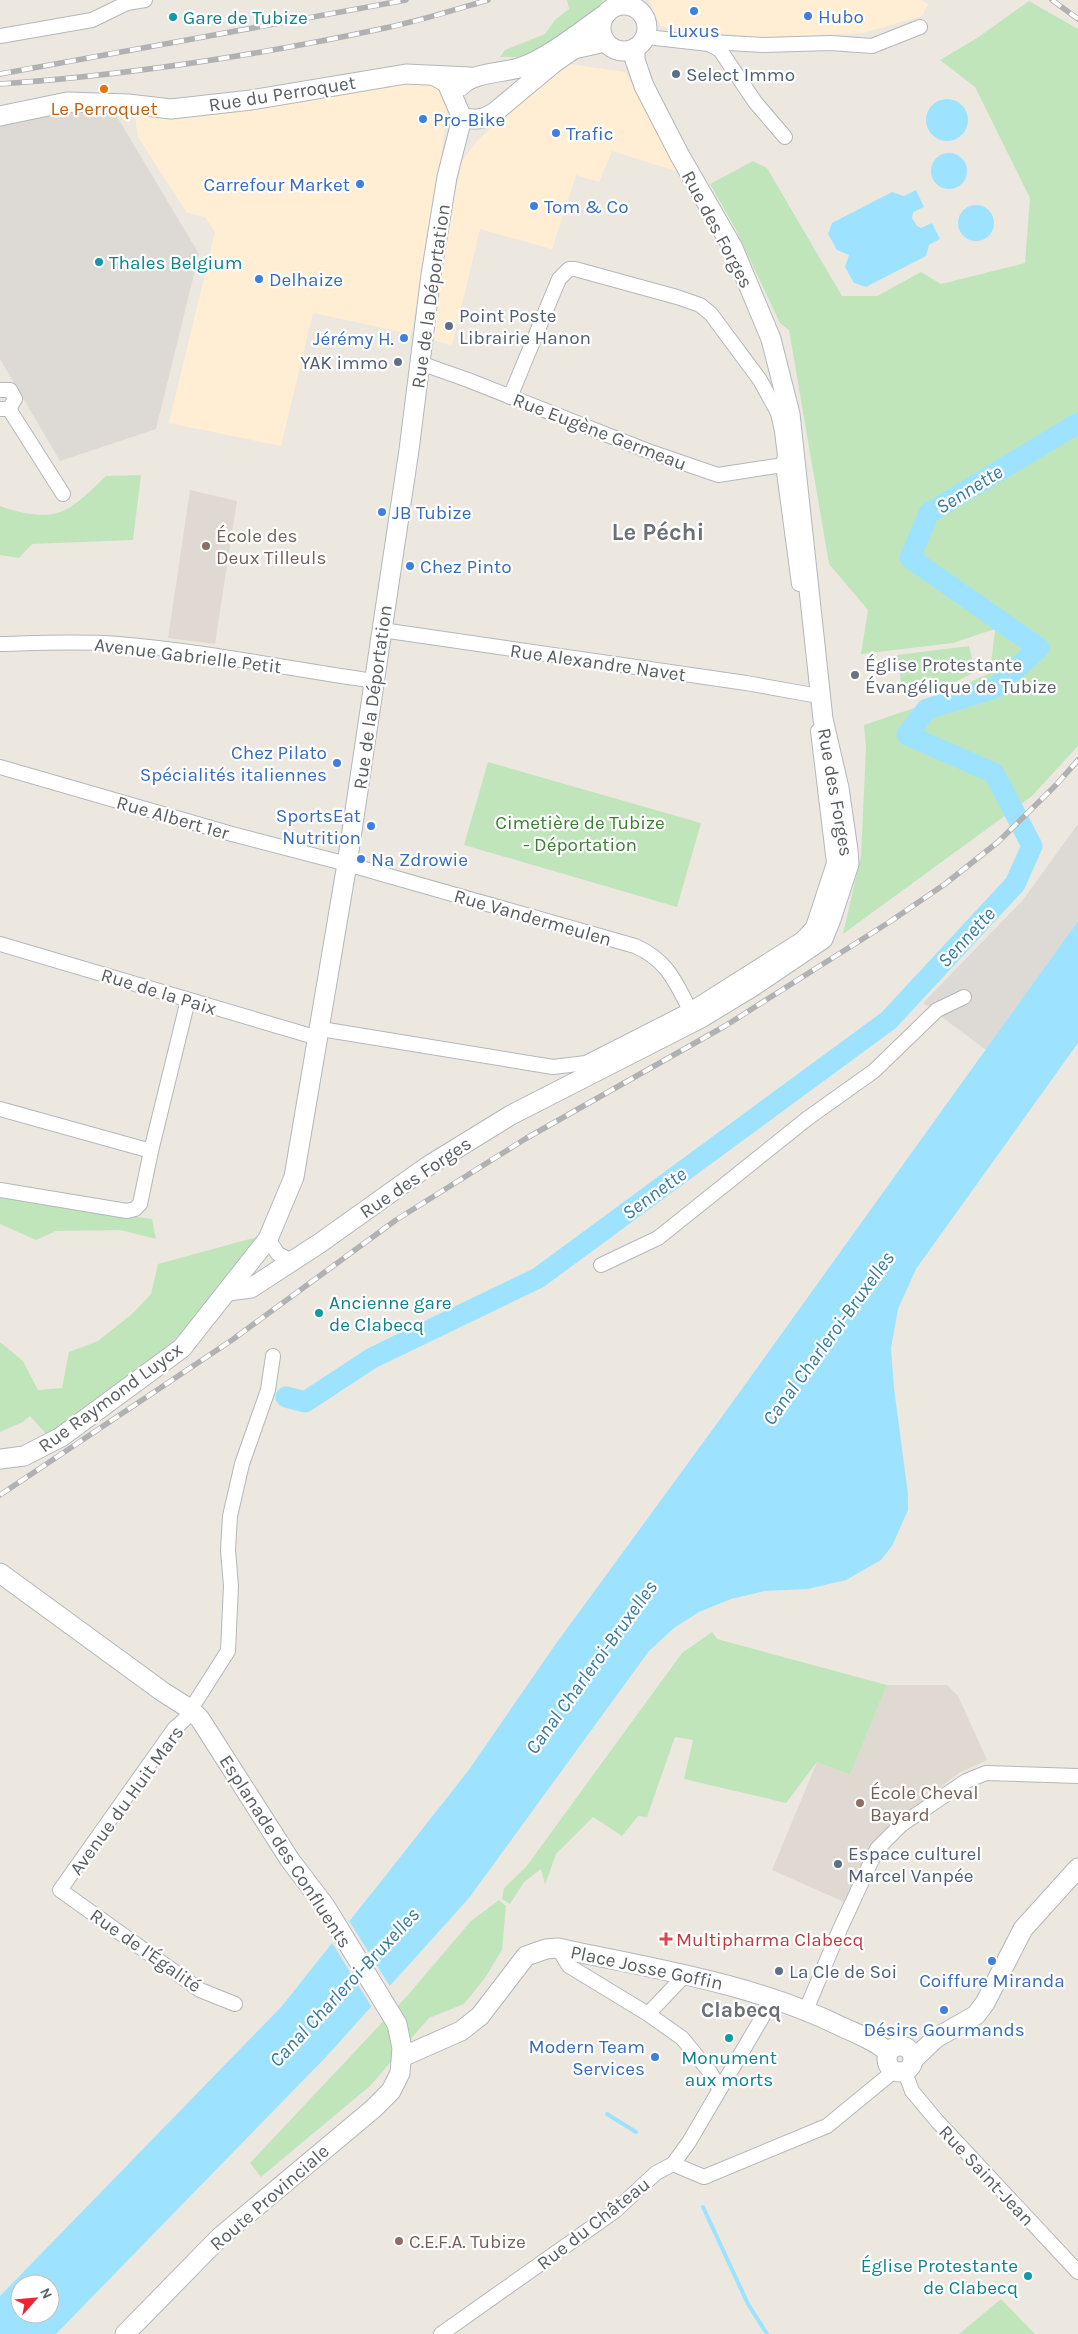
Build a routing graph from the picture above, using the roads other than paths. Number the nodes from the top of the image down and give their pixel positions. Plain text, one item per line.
1 (145, 0) edge
2 (635, 4) edge
3 (609, 8) edge
4 (920, 26) dead end
5 (0, 36) edge
6 (693, 41) junction
7 (605, 42) junction
8 (641, 43) junction
9 (435, 76) junction
10 (470, 77) junction
11 (454, 98) junction
12 (0, 116) edge
13 (462, 118) junction
14 (785, 137) dead end
15 (420, 364) junction
16 (0, 390) edge
17 (510, 397) junction
18 (5, 408) edge
19 (790, 414) junction
20 (782, 431) junction
21 (783, 465) junction
22 (62, 494) dead end
23 (382, 630) junction
24 (0, 644) edge
25 (374, 680) junction
26 (813, 695) junction
27 (0, 767) edge
28 (348, 864) junction
29 (0, 944) edge
30 (964, 996) dead end
31 (188, 1000) junction
32 (690, 1010) junction
33 (319, 1033) junction
34 (586, 1064) junction
35 (574, 1084) junction
36 (0, 1109) edge
37 (151, 1151) junction
38 (0, 1190) edge
39 (268, 1239) junction
40 (292, 1261) junction
41 (602, 1265) dead end
42 (228, 1291) junction
43 (273, 1356) dead end
44 (0, 1459) edge
45 (5, 1576) edge
46 (190, 1708) junction
47 (1078, 1776) edge
48 (1078, 1868) edge
49 (60, 1890) joint
50 (558, 1948) junction
51 (685, 1975) junction
52 (773, 1999) junction
53 (235, 2004) dead end
54 (806, 2010) junction
55 (648, 2014) junction
56 (395, 2020) joint
57 (402, 2057) junction
58 (901, 2060) junction
59 (719, 2088) junction
60 (673, 2164) junction
61 (1078, 2272) edge
62 (125, 2334) edge
63 (441, 2334) edge

1 - 5 street
2 - 3 main road
2 - 8 main road
3 - 7 main road
3 - 10 main road
4 - 6 street
6 - 8 street
6 - 14 street
7 - 8 main road
7 - 13 main road
8 - 19 main road, Rue des Forges
9 - 10 main road, Rue du Perroquet
9 - 11 main road
9 - 12 main road, Rue du Perroquet
10 - 11 main road
11 - 13 main road
13 - 15 main road, Rue de la Déportation
15 - 17 street, Rue Eugène Germeau
15 - 23 main road, Rue de la Déportation
16 - 18 street
17 - 20 street, Rue des Forges
17 - 21 street, Rue Eugène Germeau
18 - 22 street
19 - 20 street
19 - 35 main road, Rue des Forges
20 - 21 street, Rue des Forges
21 - 26 street, Rue des Forges
23 - 25 main road, Rue de la Déportation
23 - 26 street, Rue Alexandre Navet
24 - 25 street, Avenue Gabrielle Petit
25 - 28 main road, Rue de la Déportation
26 - 32 street, Rue des Forges
27 - 28 street, Rue Albert 1er
28 - 32 street, Rue Vandermeulen
28 - 33 main road, Rue de la Déportation
29 - 31 street, Rue de la Paix
30 - 41 street
31 - 33 street, Rue de la Paix
31 - 37 street
32 - 34 street, Rue des Forges
33 - 34 street, Rue des Forges
33 - 39 main road, Rue de la Déportation
34 - 35 street
35 - 40 main road, Rue des Forges
36 - 37 street
37 - 38 street
39 - 40 street
39 - 42 main road, Rue Raymond Luycx
40 - 42 main road, Rue des Forges
42 - 44 main road, Rue Raymond Luycx
43 - 46 street
45 - 46 main road
46 - 49 street, Avenue du Huit Mars
46 - 56 main road, Esplanade des Confluents
47 - 54 street
48 - 58 main road
49 - 53 street, Rue de l'Égalité
50 - 51 main road, Place Josse Goffin
50 - 55 street, Place Josse Goffin
50 - 57 main road
51 - 52 main road, Place Josse Goffin
51 - 55 street
52 - 54 main road
52 - 59 street
54 - 58 main road
55 - 59 street, Place Josse Goffin
56 - 57 main road, Route Provinciale
57 - 62 main road, Route Provinciale
58 - 60 street
58 - 61 street, Rue Saint-Jean
59 - 60 street, Rue du Château
60 - 63 street, Rue du Château

